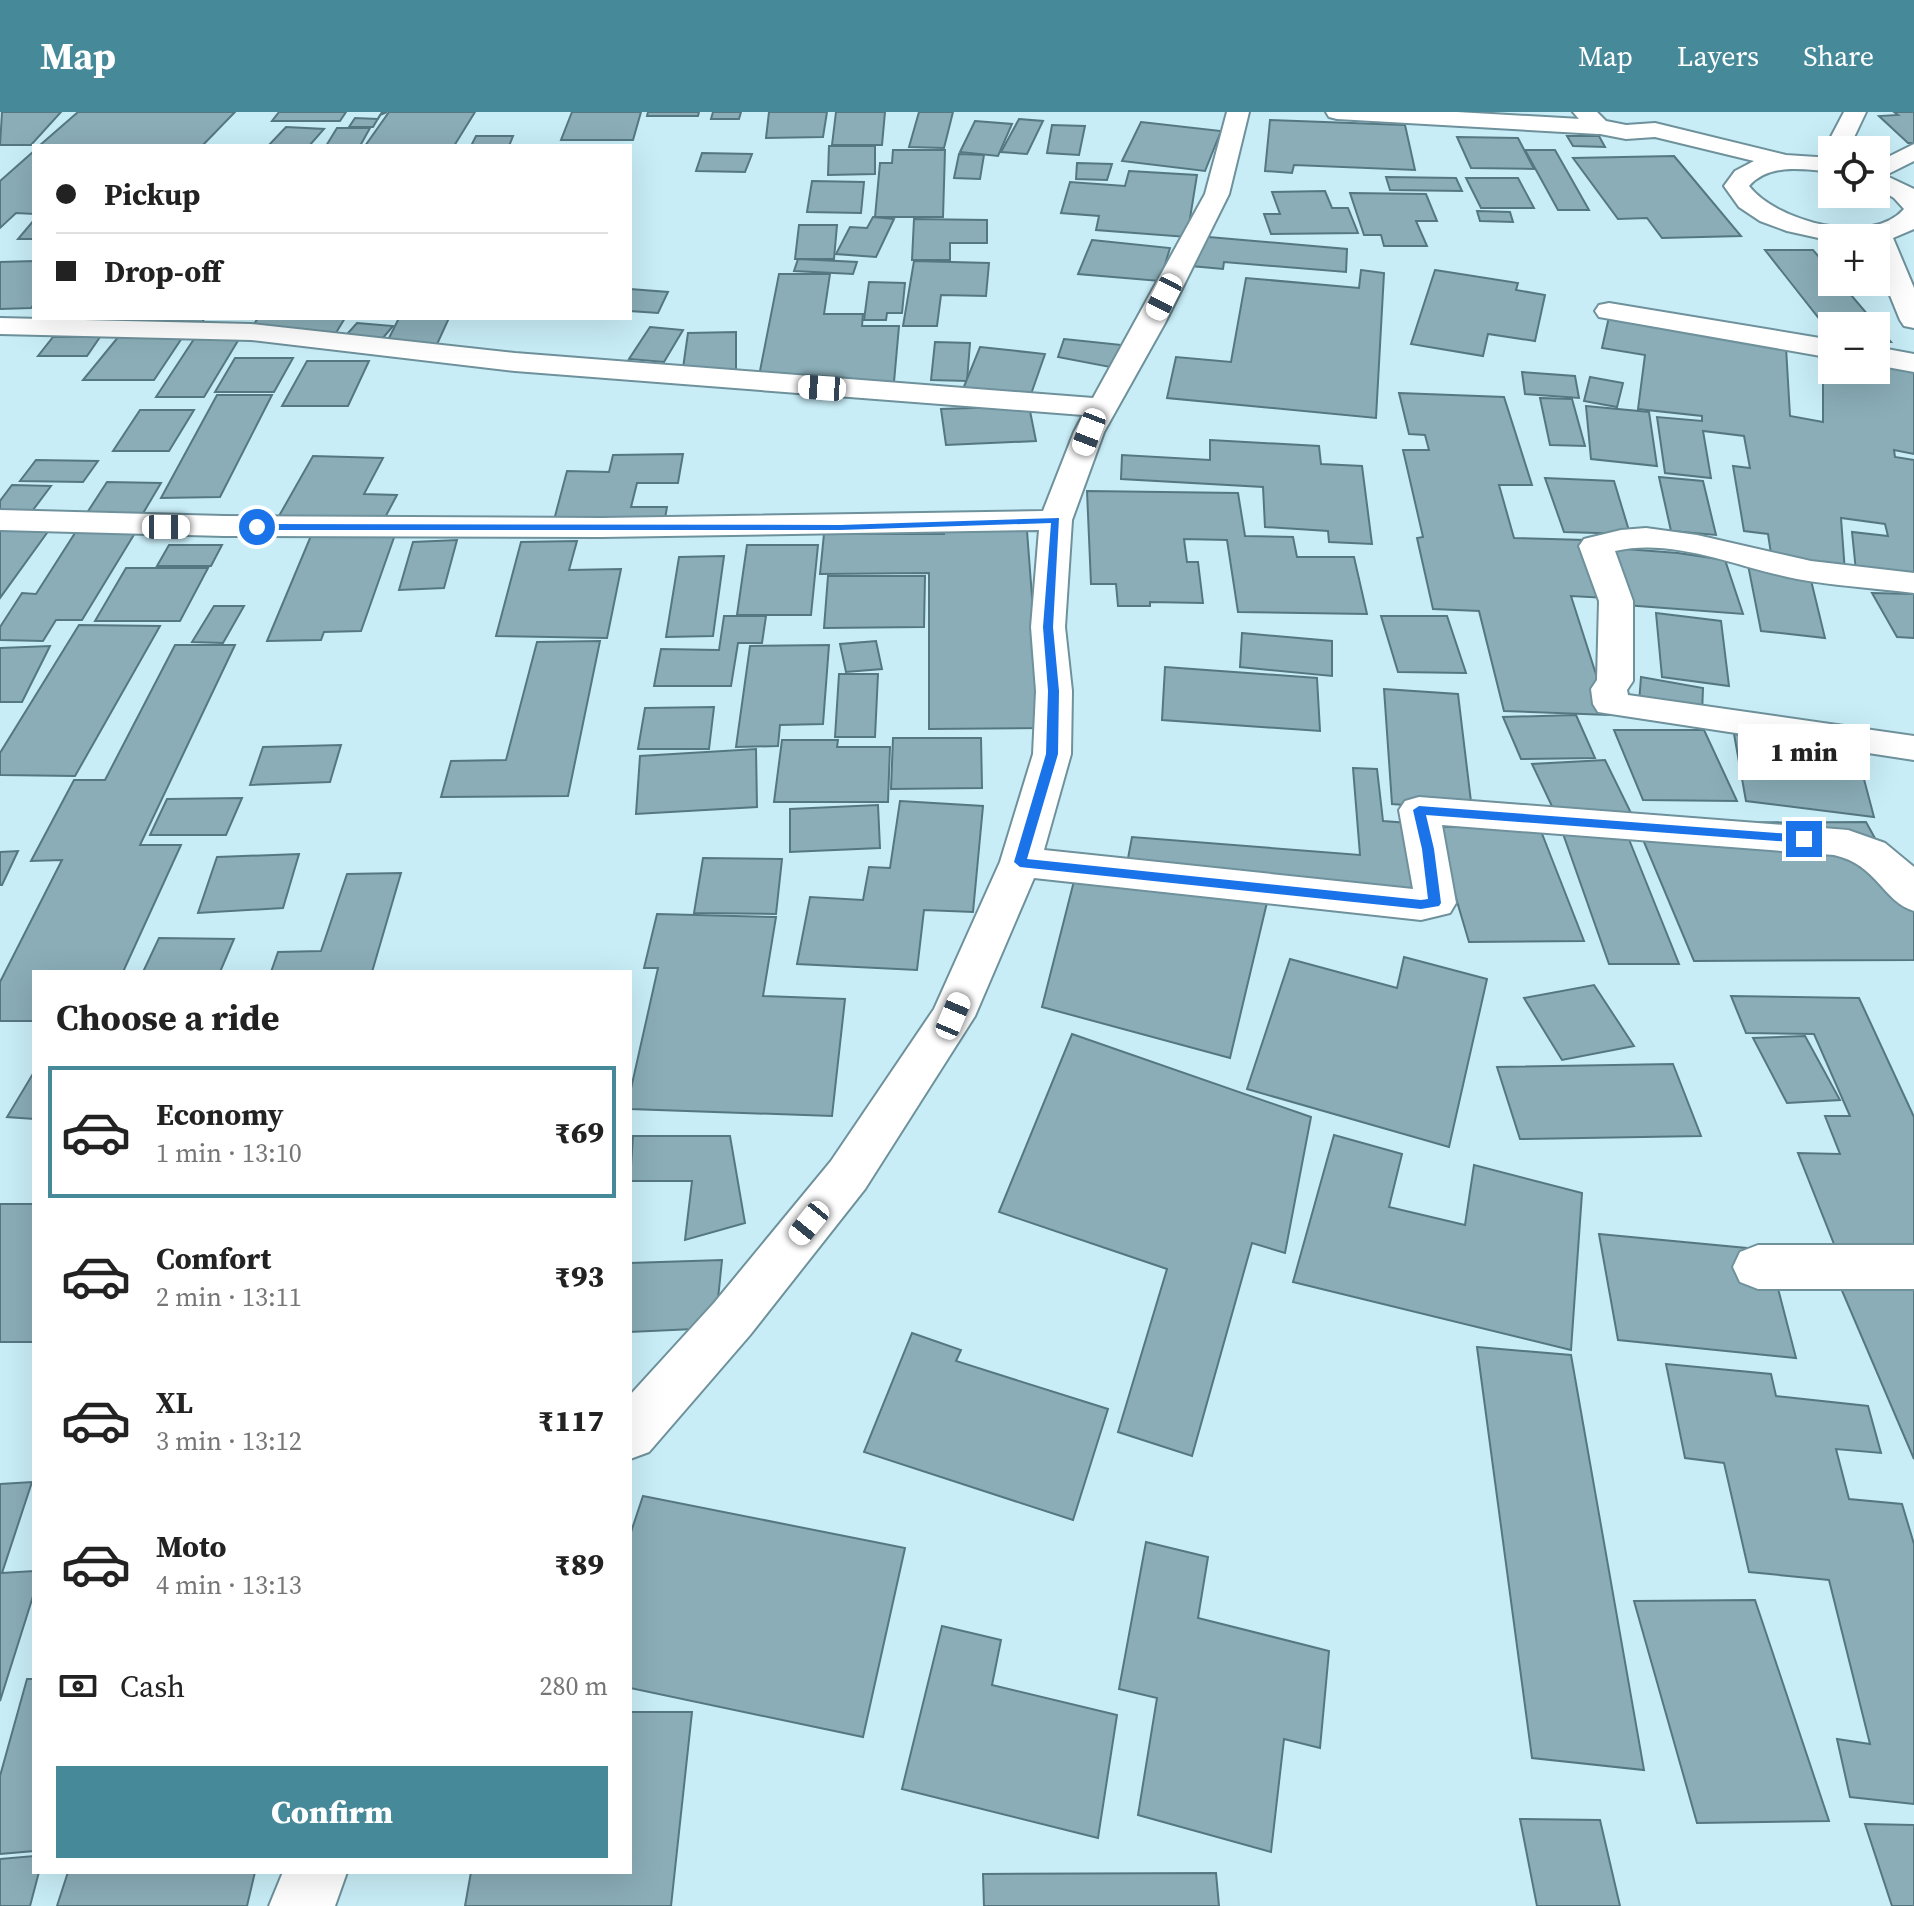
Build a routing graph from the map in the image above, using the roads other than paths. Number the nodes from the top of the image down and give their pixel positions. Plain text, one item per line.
1 (1238, 112) edge
2 (1337, 112) edge
3 (1855, 112) edge
4 (1591, 120) edge
5 (1626, 132) junction
6 (1843, 136) edge
7 (1914, 150) edge
8 (1890, 151) edge
9 (1818, 160) edge
10 (1788, 163) junction
11 (1890, 166) edge
12 (1742, 175) junction
13 (1890, 184) edge
14 (1914, 206) edge
15 (1914, 213) edge
16 (1818, 231) edge
17 (1890, 231) edge
18 (1890, 263) edge
19 (1609, 311) dead end
20 (1914, 320) edge
21 (0, 326) edge
22 (1818, 347) edge
23 (1890, 359) edge
24 (1914, 363) edge
25 (1103, 408) junction
26 (0, 520) edge
27 (1056, 520) junction
28 (1914, 583) edge
29 (1914, 748) edge
30 (1020, 862) junction
31 (1914, 896) edge
32 (1758, 1267) dead end
33 (1914, 1267) edge
34 (632, 1432) edge
35 (314, 1874) edge
36 (302, 1906) edge

1 - 25 street
2 - 4 street
3 - 6 street
4 - 5 street
5 - 10 street
5 - 12 street
7 - 8 street
7 - 11 street
9 - 10 street
10 - 12 street
12 - 16 street
13 - 14 street
15 - 17 street
18 - 20 street
19 - 22 street
21 - 25 street
23 - 24 street
25 - 27 street
26 - 27 street
27 - 30 street
28 - 29 street
30 - 31 street
30 - 34 street
32 - 33 street
35 - 36 street

